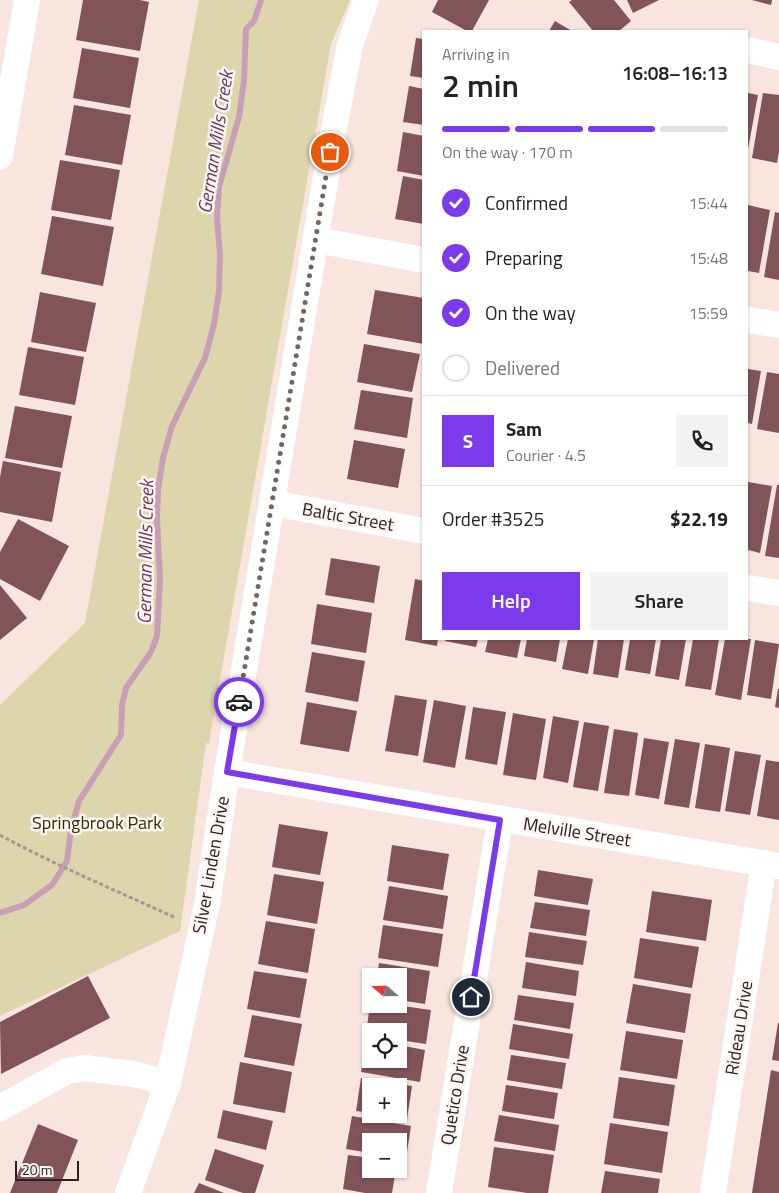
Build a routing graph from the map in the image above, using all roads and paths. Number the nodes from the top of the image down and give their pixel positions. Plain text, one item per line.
1 (27, 0) edge
2 (366, 0) edge
3 (748, 50) edge
4 (779, 56) edge
5 (0, 156) edge
6 (316, 240) junction
7 (422, 260) edge
8 (748, 320) edge
9 (779, 325) edge
10 (272, 503) junction
11 (422, 531) edge
12 (748, 588) edge
13 (779, 593) edge
14 (227, 772) junction
15 (500, 820) junction
16 (0, 835) edge
17 (772, 865) edge
18 (176, 918) dead end
19 (168, 1083) junction
20 (0, 1108) edge
21 (128, 1193) edge
22 (439, 1193) edge
23 (713, 1193) edge

1 - 5 street
2 - 6 street, Silver Linden Drive
3 - 4 street
6 - 7 street
6 - 10 street, Silver Linden Drive
8 - 9 street
10 - 11 street, Baltic Street
10 - 14 street, Silver Linden Drive
12 - 13 street
14 - 15 street, Melville Street
14 - 19 street, Silver Linden Drive
15 - 17 street, Melville Street
15 - 22 street, Quetico Drive
16 - 18 path
17 - 23 street, Rideau Drive
19 - 20 street
19 - 21 street, Silver Linden Drive

